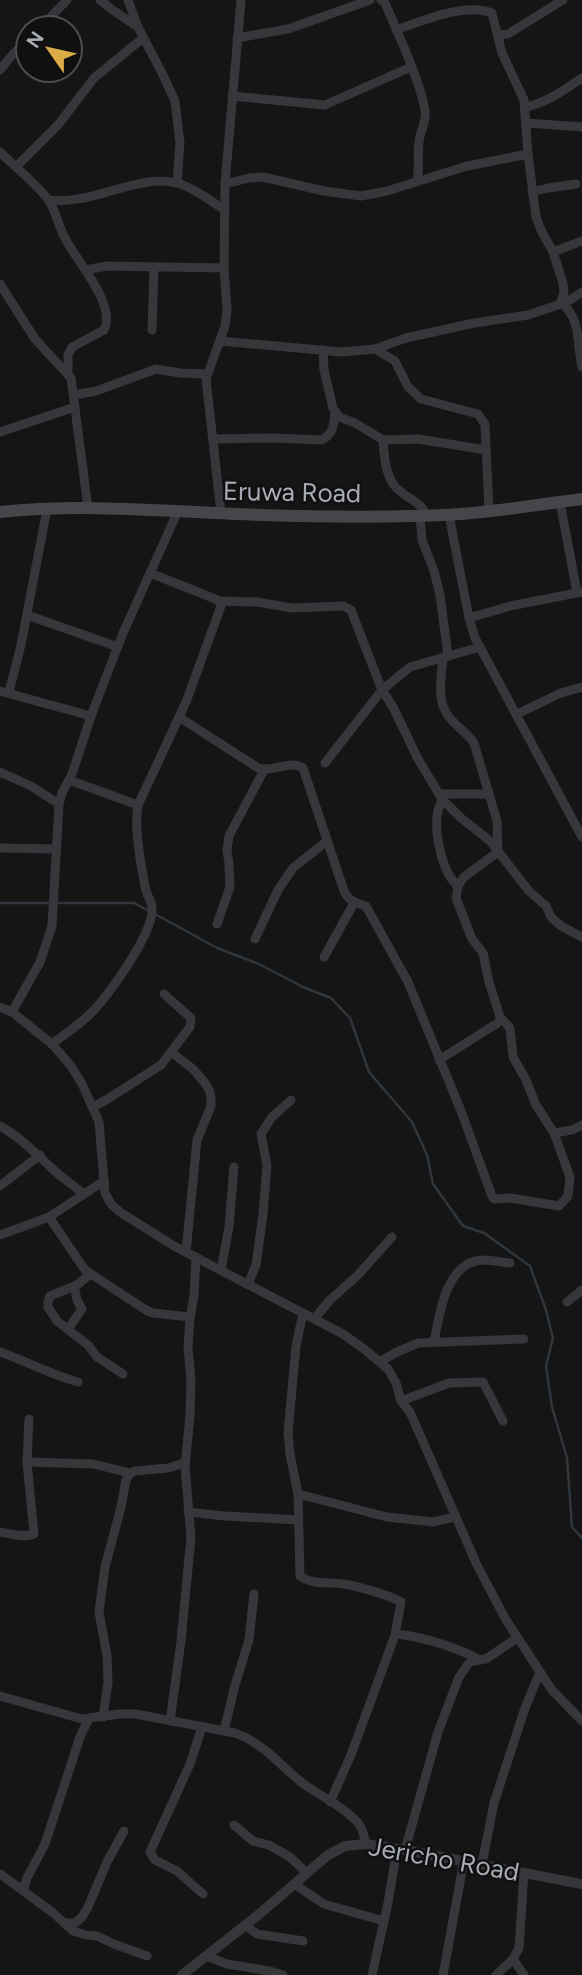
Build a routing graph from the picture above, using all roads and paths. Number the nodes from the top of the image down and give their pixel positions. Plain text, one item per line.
1 (67, 0) edge
2 (100, 0) edge
3 (128, 0) edge
4 (241, 0) edge
5 (370, 0) edge
6 (381, 0) edge
7 (563, 0) edge
8 (54, 14) edge
9 (138, 27) junction
10 (396, 30) junction
11 (499, 35) junction
12 (143, 37) junction
13 (237, 38) junction
14 (14, 53) edge
15 (411, 67) junction
16 (0, 70) edge
17 (582, 78) edge
18 (232, 96) junction
19 (525, 107) junction
20 (527, 123) junction
21 (582, 127) edge
22 (0, 152) edge
23 (528, 154) junction
24 (16, 167) junction
25 (417, 180) junction
26 (177, 183) junction
27 (225, 184) junction
28 (576, 184) dead end
29 (532, 192) junction
30 (48, 200) junction
31 (225, 210) junction
32 (582, 241) edge
33 (553, 252) junction
34 (154, 268) junction
35 (224, 268) junction
36 (85, 270) junction
37 (0, 284) edge
38 (582, 292) edge
39 (562, 303) junction
40 (152, 330) dead end
41 (220, 341) junction
42 (375, 349) junction
43 (323, 350) junction
44 (582, 367) edge
45 (207, 374) junction
46 (68, 375) junction
47 (74, 395) junction
48 (75, 407) junction
49 (335, 413) junction
50 (0, 432) edge
51 (213, 439) junction
52 (383, 440) junction
53 (486, 450) junction
54 (582, 499) edge
55 (560, 502) junction
56 (88, 508) junction
57 (47, 509) junction
58 (178, 511) junction
59 (0, 512) edge
60 (489, 512) junction
61 (221, 513) junction
62 (450, 514) junction
63 (423, 516) junction
64 (150, 573) junction
65 (579, 592) edge
66 (219, 601) junction
67 (27, 615) junction
68 (469, 618) junction
69 (118, 647) junction
70 (480, 648) junction
71 (446, 657) junction
72 (582, 687) edge
73 (382, 690) junction
74 (5, 691) edge
75 (517, 714) junction
76 (91, 716) junction
77 (179, 717) junction
78 (325, 763) dead end
79 (264, 770) junction
80 (0, 772) edge
81 (69, 780) junction
82 (489, 794) junction
83 (440, 797) junction
84 (59, 804) junction
85 (138, 806) junction
86 (582, 837) edge
87 (327, 841) junction
88 (0, 848) edge
89 (56, 849) junction
90 (498, 852) junction
91 (457, 886) junction
92 (354, 903) junction
93 (218, 924) dead end
94 (582, 937) edge
95 (255, 939) dead end
96 (324, 957) dead end
97 (164, 994) dead end
98 (0, 1007) edge
99 (12, 1012) junction
100 (500, 1017) junction
101 (52, 1044) junction
102 (171, 1052) junction
103 (439, 1060) junction
104 (291, 1100) dead end
105 (93, 1107) junction
106 (582, 1125) edge
107 (0, 1126) edge
108 (554, 1133) junction
109 (40, 1155) junction
110 (234, 1167) dead end
111 (104, 1181) junction
112 (0, 1186) edge
113 (84, 1194) junction
114 (49, 1217) junction
115 (0, 1235) edge
116 (392, 1237) dead end
117 (186, 1252) junction
118 (196, 1257) junction
119 (510, 1263) dead end
120 (222, 1270) junction
121 (90, 1274) junction
122 (248, 1284) junction
123 (74, 1286) junction
124 (582, 1290) edge
125 (567, 1302) dead end
126 (303, 1313) junction
127 (190, 1317) junction
128 (314, 1319) junction
129 (68, 1329) junction
130 (524, 1339) dead end
131 (434, 1342) junction
132 (0, 1352) edge
133 (381, 1361) junction
134 (123, 1374) dead end
135 (78, 1382) dead end
136 (401, 1401) junction
137 (29, 1419) dead end
138 (503, 1421) dead end
139 (27, 1462) junction
140 (185, 1462) junction
141 (130, 1473) junction
142 (298, 1494) junction
143 (188, 1512) junction
144 (455, 1517) junction
145 (298, 1520) junction
146 (0, 1532) edge
147 (254, 1594) dead end
148 (395, 1635) junction
149 (517, 1638) junction
150 (480, 1660) junction
151 (540, 1672) junction
152 (0, 1696) edge
153 (103, 1717) junction
154 (89, 1718) junction
155 (170, 1721) junction
156 (582, 1721) edge
157 (202, 1727) junction
158 (223, 1731) junction
159 (330, 1802) junction
160 (234, 1825) dead end
161 (124, 1831) dead end
162 (366, 1844) junction
163 (401, 1849) junction
164 (464, 1860) junction
165 (482, 1864) junction
166 (307, 1873) junction
167 (524, 1873) junction
168 (0, 1874) edge
169 (295, 1884) junction
170 (582, 1884) edge
171 (23, 1891) junction
172 (203, 1894) dead end
173 (384, 1921) junction
174 (66, 1923) junction
175 (245, 1925) junction
176 (303, 1941) dead end
177 (147, 1956) dead end
178 (206, 1956) junction
179 (513, 1959) junction
180 (182, 1975) edge
181 (283, 1975) edge
182 (372, 1975) edge
183 (443, 1975) edge
184 (496, 1975) edge
185 (524, 1975) edge

1 - 8 street
2 - 9 street
3 - 9 street
4 - 13 street
5 - 13 street
6 - 10 street
7 - 11 street
9 - 12 street
10 - 11 street
10 - 15 street
11 - 19 street
12 - 24 street
12 - 26 street
13 - 18 street
14 - 16 street
15 - 18 street
15 - 25 street
17 - 19 street
18 - 27 street
19 - 20 street
20 - 21 street
20 - 23 street
22 - 24 street
23 - 25 street
23 - 29 street
24 - 30 street
25 - 27 street
26 - 30 street
26 - 31 street
27 - 31 street
28 - 29 street
29 - 33 street
30 - 36 street
31 - 35 street
32 - 33 street
33 - 39 street
34 - 35 street
34 - 36 street
34 - 40 street
35 - 41 street
36 - 46 street
37 - 46 street
38 - 39 street
39 - 42 street
39 - 44 street
41 - 43 street
41 - 45 street
42 - 43 street
42 - 53 street
43 - 49 street
45 - 47 street
45 - 51 street
46 - 47 street
47 - 48 street
48 - 50 street
48 - 56 street
49 - 51 street
49 - 52 street
51 - 61 street
52 - 53 street
52 - 63 street
53 - 60 street
54 - 55 main road, Eruwa Road
55 - 60 main road, Eruwa Road
55 - 65 street
56 - 57 main road, Eruwa Road
56 - 58 main road, Eruwa Road
57 - 59 main road, Eruwa Road
57 - 67 street
58 - 61 main road, Eruwa Road
58 - 64 street
60 - 62 main road, Eruwa Road
61 - 63 main road, Eruwa Road
62 - 63 main road, Eruwa Road
62 - 68 street
63 - 71 street
64 - 66 street
64 - 69 street
65 - 68 street
66 - 73 street
66 - 77 street
67 - 69 street
67 - 74 street
68 - 70 street
69 - 76 street
70 - 71 street
70 - 75 street
71 - 73 street
71 - 82 street
72 - 75 street
73 - 78 street
73 - 83 street
74 - 76 street
75 - 86 street
76 - 81 street
77 - 79 street
77 - 85 street
79 - 87 street
79 - 93 street
80 - 84 street
81 - 84 street
81 - 85 street
82 - 83 street
82 - 90 street
83 - 90 street
83 - 91 street
84 - 89 street
85 - 101 street
87 - 92 street
87 - 95 street
88 - 89 street
89 - 99 street
90 - 91 street
90 - 94 street
91 - 100 street
92 - 96 street
92 - 103 street
97 - 102 street
98 - 99 street
99 - 101 street
100 - 103 street
100 - 108 street
101 - 105 street
102 - 105 street
102 - 117 street
103 - 108 street
104 - 122 street
105 - 111 street
106 - 108 street
107 - 109 street
109 - 112 street
109 - 113 street
110 - 120 street
111 - 113 street
111 - 117 street
113 - 114 street
114 - 115 street
114 - 121 street
116 - 128 street
117 - 118 street
118 - 120 street
118 - 127 street
119 - 131 street
120 - 122 street
121 - 123 street
121 - 127 street
122 - 126 street
123 - 129 street
123 - 129 street
124 - 125 street
126 - 128 street
126 - 142 street
127 - 140 street
128 - 133 street
129 - 134 street
130 - 131 street
131 - 133 street
132 - 135 street
133 - 136 street
136 - 138 street
136 - 144 street
137 - 139 street
139 - 141 street
139 - 146 street
140 - 141 street
140 - 143 street
141 - 153 street
142 - 144 street
142 - 145 street
143 - 145 street
143 - 155 street
144 - 149 street
145 - 148 street
147 - 158 street
148 - 150 street
148 - 159 street
149 - 150 street
149 - 151 street
150 - 163 street
151 - 156 street
151 - 165 street
152 - 154 street
153 - 154 street
153 - 155 street
154 - 171 street
155 - 157 street
157 - 158 street
157 - 172 street
158 - 159 street
159 - 162 street
160 - 166 street
161 - 174 street
162 - 163 street, Jericho Road
162 - 166 street, Jericho Road
163 - 164 street, Jericho Road
163 - 173 street
164 - 165 street, Jericho Road
164 - 183 street
165 - 167 street, Jericho Road
166 - 169 street, Jericho Road
167 - 170 street, Jericho Road
167 - 179 street
168 - 171 street
169 - 173 street
169 - 175 street, Jericho Road
171 - 174 street
173 - 182 street
174 - 177 street
175 - 176 street
175 - 178 street, Jericho Road
178 - 180 street, Jericho Road
178 - 181 street
179 - 184 street
179 - 185 street

